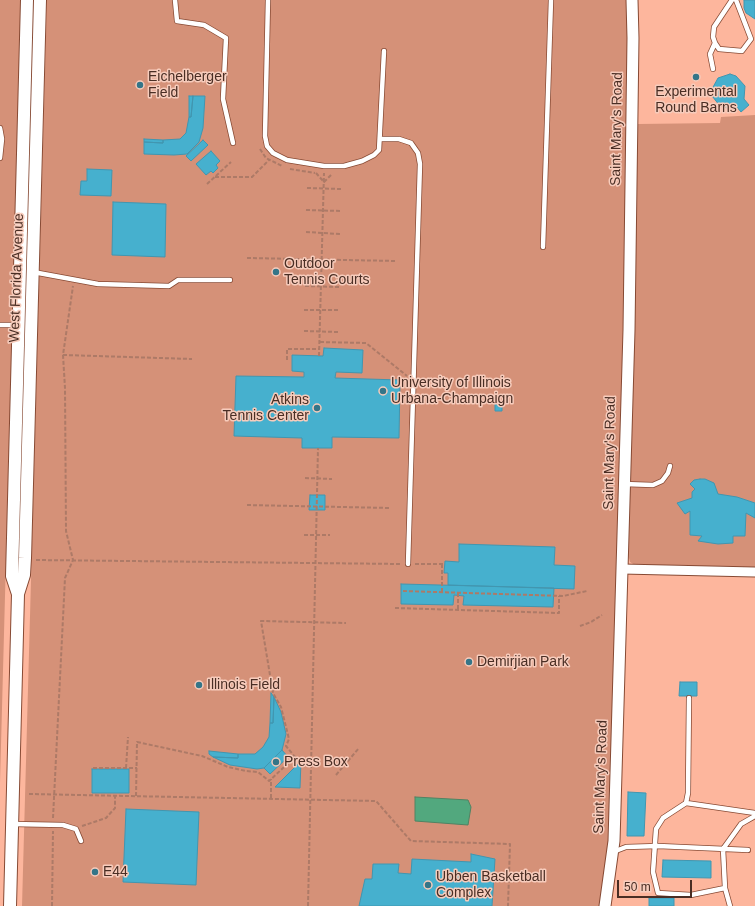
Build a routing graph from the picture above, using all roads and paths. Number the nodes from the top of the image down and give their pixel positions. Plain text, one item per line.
1 (27, 0) edge
2 (40, 0) edge
3 (175, 0) edge
4 (268, 0) edge
5 (551, 0) edge
6 (632, 0) edge
7 (732, 0) edge
8 (736, 0) edge
9 (753, 39) edge
10 (715, 43) junction
11 (384, 51) dead end
12 (713, 69) dead end
13 (0, 128) edge
14 (380, 139) junction
15 (233, 143) dead end
16 (0, 158) edge
17 (269, 160) dead end
18 (231, 162) dead end
19 (324, 166) junction
20 (316, 173) dead end
21 (333, 173) dead end
22 (215, 177) junction
23 (324, 182) junction
24 (207, 184) dead end
25 (307, 188) dead end
26 (324, 188) junction
27 (342, 189) dead end
28 (306, 210) dead end
29 (323, 211) junction
30 (341, 212) dead end
31 (306, 232) dead end
32 (322, 233) junction
33 (340, 234) dead end
34 (543, 247) dead end
35 (247, 258) dead end
36 (322, 260) junction
37 (396, 262) dead end
38 (20, 272) junction
39 (32, 272) junction
40 (74, 279) junction
41 (230, 280) dead end
42 (304, 286) dead end
43 (321, 287) junction
44 (339, 287) dead end
45 (304, 310) dead end
46 (321, 310) junction
47 (339, 310) dead end
48 (0, 325) edge
49 (19, 326) junction
50 (304, 331) dead end
51 (320, 332) junction
52 (338, 332) dead end
53 (320, 342) junction
54 (320, 349) junction
55 (63, 354) junction
56 (319, 356) dead end
57 (192, 359) dead end
58 (287, 360) dead end
59 (414, 382) junction
60 (318, 448) dead end
61 (670, 466) dead end
62 (306, 478) dead end
63 (317, 479) junction
64 (332, 479) dead end
65 (624, 484) junction
66 (247, 505) dead end
67 (317, 506) junction
68 (389, 508) dead end
69 (304, 535) dead end
70 (316, 535) junction
71 (330, 535) dead end
72 (31, 559) junction
73 (73, 560) junction
74 (315, 563) junction
75 (408, 564) junction
76 (622, 569) junction
77 (755, 572) edge
78 (403, 591) dead end
79 (587, 591) dead end
80 (442, 592) junction
81 (458, 593) junction
82 (18, 594) junction
83 (559, 596) junction
84 (395, 608) dead end
85 (458, 610) junction
86 (602, 615) dead end
87 (313, 622) junction
88 (346, 623) dead end
89 (580, 626) dead end
90 (689, 698) dead end
91 (128, 737) dead end
92 (359, 748) dead end
93 (93, 768) dead end
94 (126, 768) junction
95 (136, 768) junction
96 (336, 775) dead end
97 (271, 779) junction
98 (29, 794) dead end
99 (53, 795) junction
100 (115, 796) junction
101 (136, 796) junction
102 (271, 798) junction
103 (312, 799) junction
104 (686, 803) junction
105 (755, 814) edge
106 (12, 824) junction
107 (53, 825) junction
108 (76, 828) junction
109 (81, 841) dead end
110 (654, 846) junction
111 (724, 849) junction
112 (748, 850) dead end
113 (613, 852) junction
114 (725, 888) junction
115 (10, 906) edge
116 (52, 906) edge
117 (308, 906) edge
118 (508, 906) edge
119 (605, 906) edge
120 (730, 906) edge

1 - 38 main road, West Florida Avenue
2 - 39 main road, West Florida Avenue
3 - 15 lane
4 - 19 lane
5 - 34 lane
6 - 65 street, Saint Mary's Road
7 - 10 lane
8 - 9 lane
9 - 10 lane
10 - 12 lane
11 - 14 lane
13 - 16 lane
14 - 19 lane
14 - 59 lane
17 - 22 path
18 - 22 path
19 - 23 path
20 - 23 path
21 - 23 path
22 - 24 path
23 - 26 path
25 - 26 path
26 - 27 path
26 - 29 path
28 - 29 path
29 - 30 path
29 - 32 path
31 - 32 path
32 - 33 path
32 - 36 path
35 - 36 path
36 - 37 path
36 - 43 path
38 - 39 lane
38 - 49 main road, West Florida Avenue
39 - 40 lane
39 - 72 main road, West Florida Avenue
40 - 41 lane
40 - 55 path
42 - 43 path
43 - 44 path
43 - 46 path
45 - 46 path
46 - 47 path
46 - 51 path
48 - 49 lane
49 - 82 main road, West Florida Avenue
50 - 51 path
51 - 52 path
51 - 53 path
53 - 54 path
53 - 59 path
54 - 56 path
54 - 58 path
55 - 57 path
55 - 73 path
59 - 75 lane
60 - 63 path
61 - 65 lane
62 - 63 path
63 - 64 path
63 - 67 path
65 - 76 street, Saint Mary's Road
66 - 67 path
67 - 68 path
67 - 70 path
69 - 70 path
70 - 71 path
70 - 74 path
72 - 73 path
72 - 82 main road, West Florida Avenue
73 - 74 path
73 - 99 path
74 - 75 path
74 - 87 path
75 - 80 path
76 - 77 street
76 - 113 street, Saint Mary's Road
78 - 80 path
79 - 83 path
80 - 81 path
81 - 83 path
81 - 85 path
82 - 106 main road
83 - 85 path
84 - 85 path
86 - 89 path
87 - 88 path
87 - 97 path
87 - 103 path
90 - 104 lane
91 - 94 path
92 - 96 path
93 - 94 path
94 - 95 path
95 - 97 path
95 - 101 path
97 - 102 path
98 - 99 path
99 - 100 path
99 - 107 path
100 - 101 path
100 - 108 path
101 - 102 path
102 - 103 path
103 - 117 path
103 - 118 path
104 - 105 lane
104 - 110 lane
105 - 111 lane
106 - 107 lane
106 - 115 main road
107 - 108 lane
107 - 116 path
108 - 109 lane
110 - 111 lane
110 - 113 lane
110 - 114 lane
111 - 112 lane
111 - 114 lane
113 - 119 street, Saint Mary's Road
114 - 120 lane

